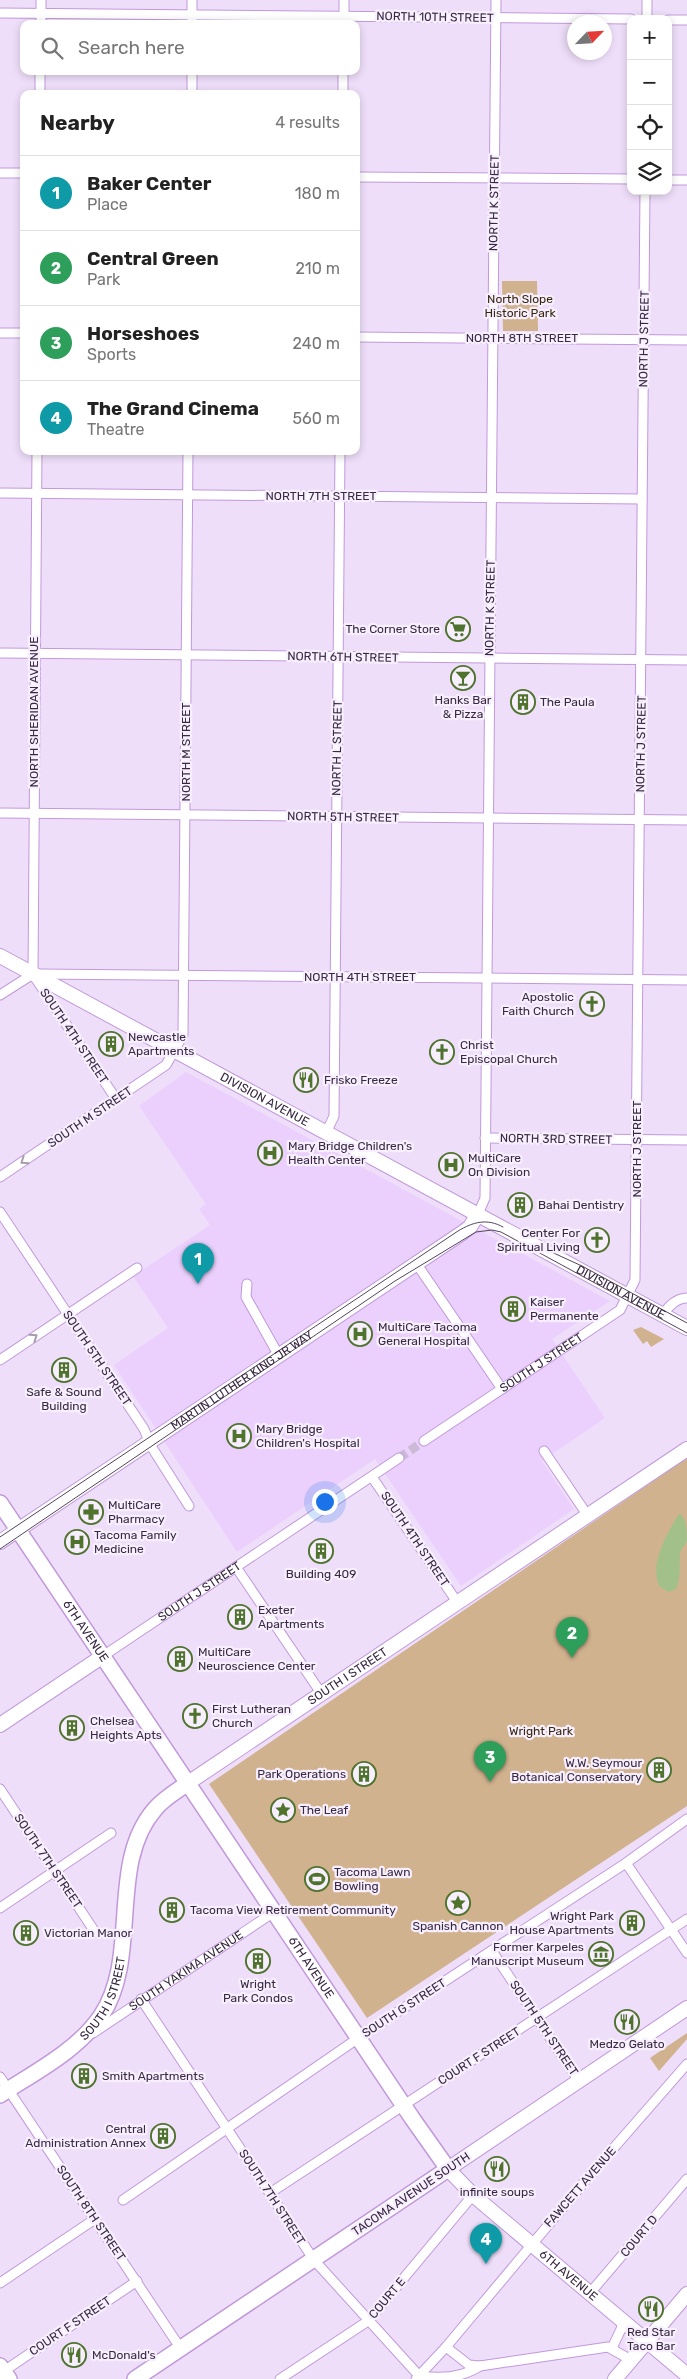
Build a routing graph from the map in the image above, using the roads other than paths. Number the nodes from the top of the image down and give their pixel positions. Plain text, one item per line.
1 (41, 0) edge
2 (192, 0) edge
3 (344, 0) edge
4 (496, 0) edge
5 (647, 0) edge
6 (0, 13) edge
7 (41, 13) junction
8 (647, 15) edge
9 (496, 18) junction
10 (192, 19) edge
11 (627, 19) edge
12 (41, 20) edge
13 (344, 20) edge
14 (672, 20) edge
15 (687, 20) edge
16 (40, 75) edge
17 (192, 75) edge
18 (343, 75) edge
19 (40, 90) edge
20 (192, 90) edge
21 (343, 90) edge
22 (0, 173) edge
23 (20, 173) edge
24 (360, 177) edge
25 (494, 178) junction
26 (627, 179) edge
27 (672, 180) edge
28 (687, 180) edge
29 (645, 195) edge
30 (0, 333) edge
31 (20, 333) edge
32 (360, 337) edge
33 (492, 338) junction
34 (644, 339) junction
35 (687, 340) edge
36 (37, 455) edge
37 (188, 455) edge
38 (340, 455) edge
39 (0, 493) edge
40 (36, 494) junction
41 (188, 495) junction
42 (340, 496) junction
43 (491, 498) junction
44 (642, 500) junction
45 (0, 653) edge
46 (35, 653) junction
47 (187, 655) junction
48 (338, 657) junction
49 (489, 658) junction
50 (642, 659) junction
51 (687, 660) edge
52 (0, 813) edge
53 (34, 814) junction
54 (185, 814) junction
55 (336, 816) junction
56 (488, 818) junction
57 (640, 820) junction
58 (687, 820) edge
59 (0, 956) edge
60 (32, 974) junction
61 (184, 975) junction
62 (335, 977) junction
63 (486, 978) junction
64 (638, 979) junction
65 (687, 980) edge
66 (0, 995) edge
67 (175, 1050) junction
68 (116, 1099) junction
69 (326, 1133) junction
70 (486, 1138) junction
71 (637, 1140) junction
72 (687, 1140) edge
73 (0, 1178) edge
74 (0, 1212) edge
75 (478, 1214) junction
76 (416, 1263) junction
77 (137, 1268) dead end
78 (247, 1284) dead end
79 (629, 1296) junction
80 (687, 1298) edge
81 (67, 1314) junction
82 (663, 1315) junction
83 (687, 1328) edge
84 (279, 1356) junction
85 (0, 1360) edge
86 (502, 1389) junction
87 (424, 1441) tunnel mouth
88 (149, 1442) junction
89 (687, 1449) edge
90 (544, 1451) dead end
91 (399, 1458) tunnel mouth
92 (372, 1477) junction
93 (0, 1502) edge
94 (189, 1506) dead end
95 (588, 1516) junction
96 (18, 1530) junction
97 (0, 1542) edge
98 (236, 1568) junction
99 (457, 1602) junction
100 (103, 1656) junction
101 (321, 1693) junction
102 (0, 1725) edge
103 (188, 1783) junction
104 (0, 1789) edge
105 (687, 1820) edge
106 (111, 1834) dead end
107 (626, 1863) junction
108 (55, 1872) junction
109 (0, 1908) edge
110 (274, 1912) junction
111 (687, 1919) edge
112 (671, 1929) junction
113 (95, 1932) dead end
114 (492, 1951) junction
115 (687, 1953) edge
116 (142, 1999) junction
117 (687, 2008) edge
118 (537, 2018) junction
119 (359, 2038) junction
120 (70, 2049) junction
121 (687, 2064) edge
122 (579, 2081) junction
123 (3, 2087) edge
124 (403, 2105) junction
125 (227, 2129) junction
126 (448, 2170) junction
127 (687, 2179) edge
128 (270, 2193) junction
129 (473, 2195) junction
130 (123, 2200) dead end
131 (95, 2219) junction
132 (532, 2243) junction
133 (314, 2260) junction
134 (137, 2281) junction
135 (0, 2283) edge
136 (590, 2294) junction
137 (687, 2294) edge
138 (620, 2318) junction
139 (368, 2321) junction
140 (647, 2341) junction
141 (446, 2347) junction
142 (612, 2348) junction
143 (181, 2349) junction
144 (631, 2360) junction
145 (480, 2366) junction
146 (4, 2372) edge
147 (687, 2375) edge
148 (419, 2378) edge
149 (135, 2379) edge
150 (280, 2379) edge
151 (615, 2379) edge

1 - 7 street
2 - 10 street
3 - 13 street
4 - 9 street, NORTH K STREET
5 - 8 street
6 - 7 street, NORTH 10TH STREET
7 - 10 street, NORTH 10TH STREET
7 - 12 street
9 - 11 street, NORTH 10TH STREET
9 - 13 street, NORTH 10TH STREET
9 - 25 street, NORTH K STREET
10 - 13 street, NORTH 10TH STREET
14 - 15 street
16 - 19 street
17 - 20 street
18 - 21 street
22 - 23 street
24 - 25 street
25 - 26 street
25 - 33 street, NORTH K STREET
27 - 28 street
29 - 34 street, NORTH J STREET
30 - 31 street
32 - 33 street, NORTH 8TH STREET
33 - 34 street, NORTH 8TH STREET
33 - 43 street, NORTH K STREET
34 - 35 street, NORTH 8TH STREET
34 - 44 street, NORTH J STREET
36 - 40 street, NORTH SHERIDAN AVENUE
37 - 41 street, NORTH M STREET
38 - 42 street, NORTH L STREET
39 - 40 street, NORTH 7TH STREET
40 - 41 street, NORTH 7TH STREET
40 - 46 street, NORTH SHERIDAN AVENUE
41 - 42 street, NORTH 7TH STREET
41 - 47 street, NORTH M STREET
42 - 43 street, NORTH 7TH STREET
42 - 48 street, NORTH L STREET
43 - 44 street, NORTH 7TH STREET
43 - 49 street, NORTH K STREET
44 - 50 street, NORTH J STREET
45 - 46 street, NORTH 6TH STREET
46 - 47 street, NORTH 6TH STREET
46 - 53 street, NORTH SHERIDAN AVENUE
47 - 48 street, NORTH 6TH STREET
47 - 54 street, NORTH M STREET
48 - 49 street, NORTH 6TH STREET
48 - 55 street, NORTH L STREET
49 - 50 street, NORTH 6TH STREET
49 - 56 street, NORTH K STREET
50 - 51 street, NORTH 6TH STREET
50 - 57 street, NORTH J STREET
52 - 53 street, NORTH 5TH STREET
53 - 54 street, NORTH 5TH STREET
53 - 60 street, NORTH SHERIDAN AVENUE
54 - 55 street, NORTH 5TH STREET
54 - 61 street, NORTH M STREET
55 - 56 street, NORTH 5TH STREET
55 - 62 street, NORTH L STREET
56 - 57 street, NORTH 5TH STREET
56 - 63 street, NORTH K STREET
57 - 58 street, NORTH 5TH STREET
57 - 64 street, NORTH J STREET
59 - 60 main road, DIVISION AVENUE
60 - 61 street, NORTH 4TH STREET
60 - 66 street
60 - 67 main road, DIVISION AVENUE
60 - 68 street, SOUTH 4TH STREET
61 - 62 street, NORTH 4TH STREET
61 - 67 street, NORTH M STREET
62 - 63 street, NORTH 4TH STREET
62 - 69 street, NORTH L STREET
63 - 64 street, NORTH 4TH STREET
63 - 70 street, NORTH K STREET
64 - 65 street, NORTH 4TH STREET
64 - 71 street, NORTH J STREET
67 - 68 street, SOUTH M STREET
67 - 69 main road, DIVISION AVENUE
68 -> 73 street, SOUTH M STREET
69 - 75 main road, DIVISION AVENUE
70 - 71 street, NORTH 3RD STREET
70 - 75 street, NORTH K STREET
71 - 72 street, NORTH 3RD STREET
71 - 79 street, NORTH J STREET
74 - 81 street, SOUTH 5TH STREET
75 - 76 main road, MARTIN LUTHER KING JR WAY
75 - 79 main road, DIVISION AVENUE
76 - 84 main road, MARTIN LUTHER KING JR WAY
76 - 86 street
77 - 81 street
78 - 84 street
79 - 82 main road, DIVISION AVENUE
79 - 86 street, SOUTH J STREET
80 - 82 street
85 -> 81 street
81 - 88 street, SOUTH 5TH STREET
82 - 83 main road, DIVISION AVENUE
84 - 88 main road, MARTIN LUTHER KING JR WAY
86 - 87 street, SOUTH J STREET
88 - 94 street, SOUTH 5TH STREET
88 - 96 main road, MARTIN LUTHER KING JR WAY
89 - 95 main road, SOUTH I STREET
90 - 95 street
91 - 92 street, SOUTH J STREET
92 - 98 street, SOUTH J STREET
92 - 99 street, SOUTH 4TH STREET
93 - 96 main road, 6TH AVENUE
95 - 99 main road, SOUTH I STREET
96 - 97 main road, MARTIN LUTHER KING JR WAY
96 - 100 main road, 6TH AVENUE
98 - 100 street, SOUTH J STREET
98 - 101 street
99 - 101 main road, SOUTH I STREET
100 - 102 main road, SOUTH J STREET
100 - 103 main road, 6TH AVENUE
101 - 103 main road, SOUTH I STREET
103 - 110 main road, 6TH AVENUE
103 - 120 main road, SOUTH I STREET
104 - 108 street, SOUTH 7TH STREET
105 - 107 street, SOUTH G STREET
106 - 108 street
107 - 112 street
107 - 114 street, SOUTH G STREET
108 - 109 street
108 - 113 street, SOUTH 7TH STREET
110 - 116 street, SOUTH YAKIMA AVENUE
110 - 119 main road, 6TH AVENUE
111 - 112 street, COURT F STREET
112 - 115 street
112 - 118 street, COURT F STREET
114 - 118 street, SOUTH 5TH STREET
114 - 119 street, SOUTH G STREET
116 - 120 street, SOUTH YAKIMA AVENUE
116 - 125 street, SOUTH 7TH STREET
117 - 122 main road, TACOMA AVENUE SOUTH
118 - 122 street, SOUTH 5TH STREET
118 - 124 street, COURT F STREET
119 - 124 main road, 6TH AVENUE
119 - 125 street, SOUTH G STREET
120 - 123 main road, SOUTH YAKIMA AVENUE
121 - 132 street, FAWCETT AVENUE
122 - 126 main road, TACOMA AVENUE SOUTH
123 - 131 street, SOUTH 8TH STREET
124 - 126 main road, 6TH AVENUE
124 - 128 street, COURT F STREET
125 - 128 street, SOUTH 7TH STREET
125 - 130 street, SOUTH G STREET
126 - 129 main road, 6TH AVENUE
126 - 133 main road, TACOMA AVENUE SOUTH
127 - 136 street, COURT D
128 - 133 street, SOUTH 7TH STREET
129 - 132 main road, 6TH AVENUE
129 - 139 street, COURT E
131 - 134 street, SOUTH 8TH STREET
131 - 135 street
132 - 136 main road, 6TH AVENUE
132 - 141 street, FAWCETT AVENUE
133 - 139 street, SOUTH 7TH STREET
133 - 143 main road, TACOMA AVENUE SOUTH
134 - 143 street, SOUTH 8TH STREET
134 - 146 street, COURT F STREET
136 - 138 main road, 6TH AVENUE
137 - 140 main road
138 - 140 main road, 6TH AVENUE
138 - 142 street
139 - 148 street, SOUTH 7TH STREET
139 - 150 street, COURT E
140 - 144 main road
140 - 147 main road, 6TH AVENUE
141 - 145 street
141 - 148 street, FAWCETT AVENUE
142 - 144 street
142 - 145 street
143 - 149 main road, TACOMA AVENUE SOUTH
144 - 151 main road
145 - 148 street

